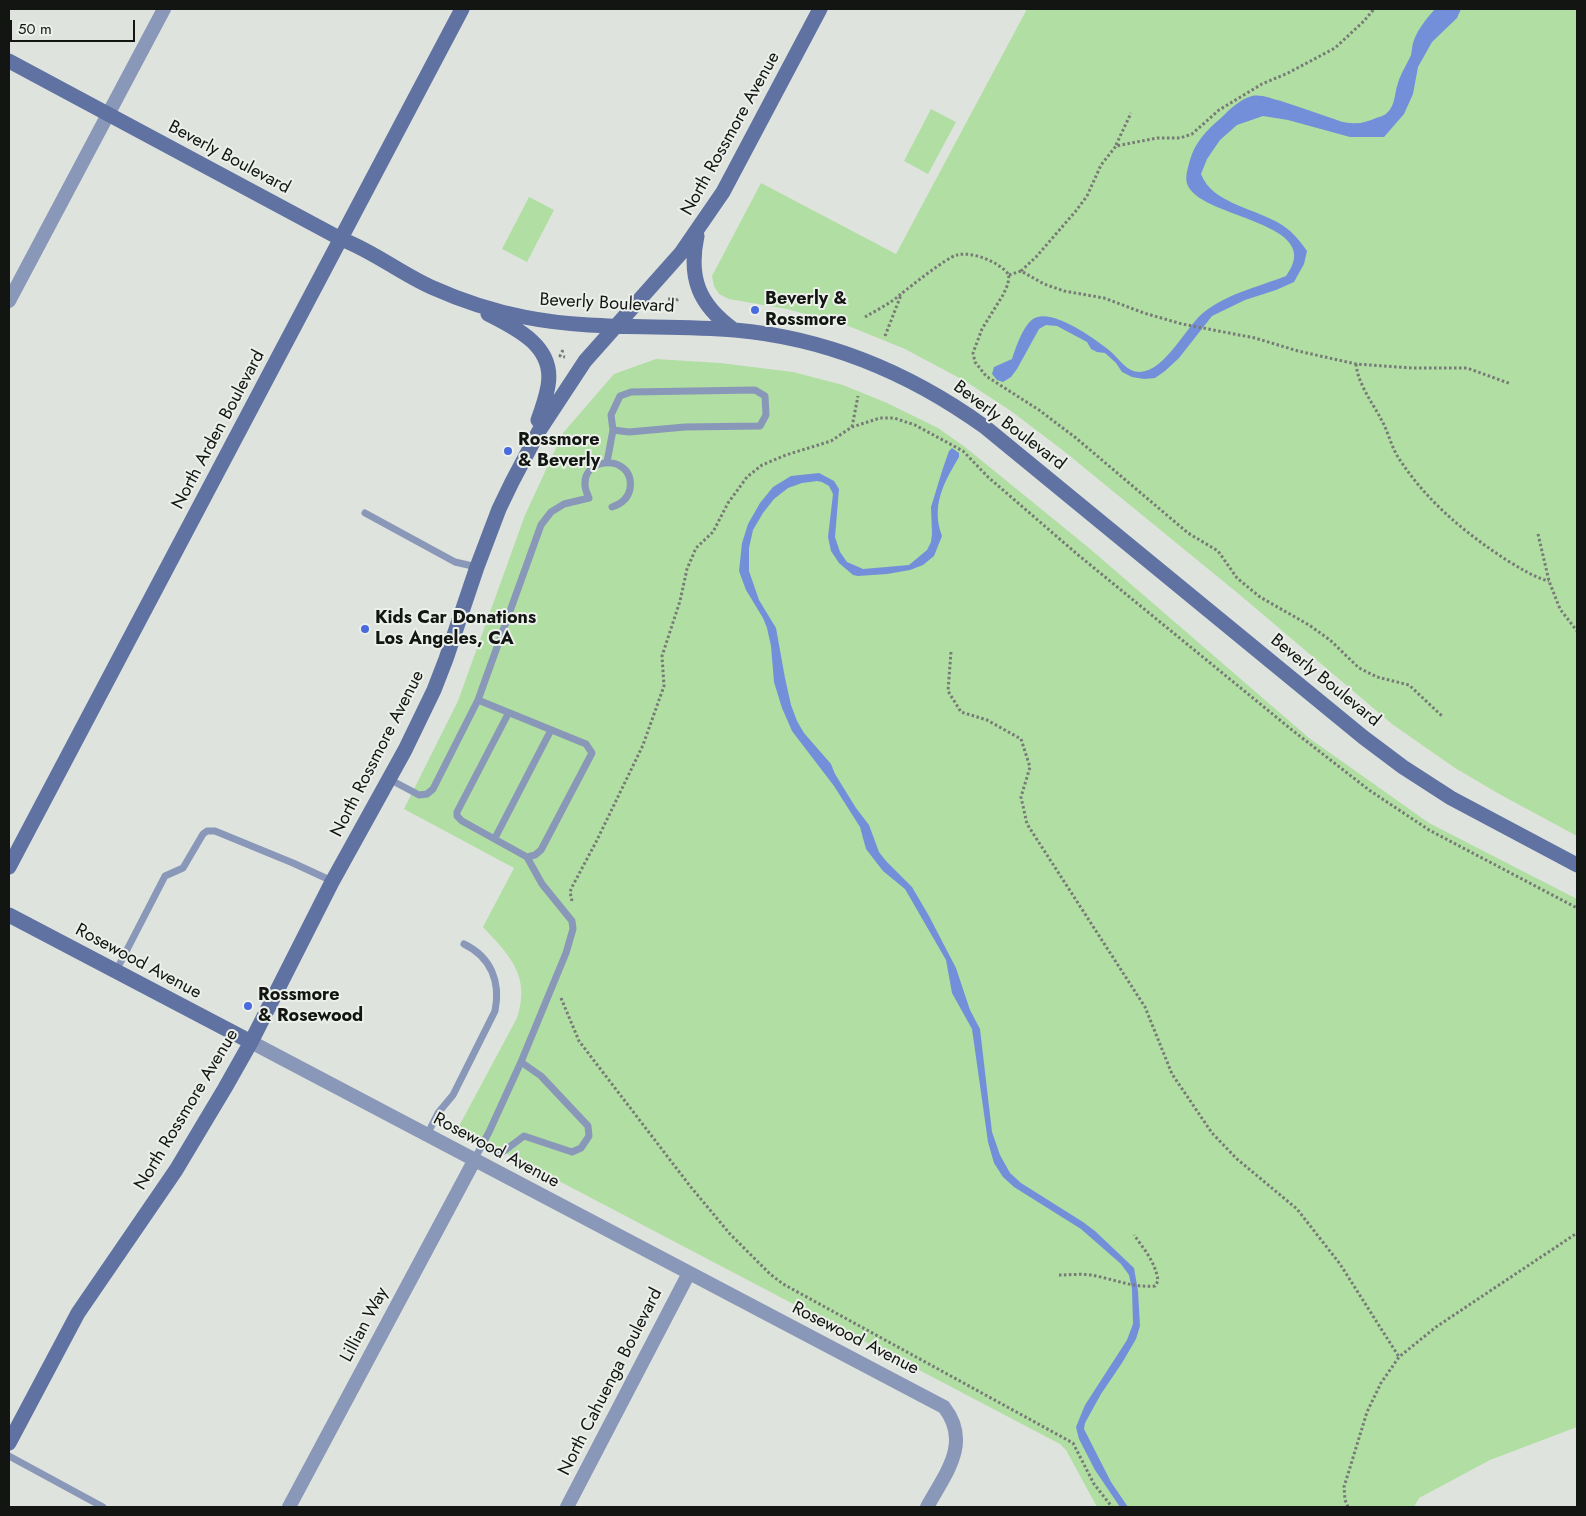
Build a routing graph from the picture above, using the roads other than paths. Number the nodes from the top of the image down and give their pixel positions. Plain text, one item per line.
1 (164, 9) edge
2 (462, 9) edge
3 (820, 9) edge
4 (9, 61) edge
5 (108, 114) junction
6 (698, 232) junction
7 (342, 239) junction
8 (430, 287) junction
9 (9, 301) edge
10 (619, 325) junction
11 (734, 330) junction
12 (613, 430) junction
13 (525, 455) junction
14 (607, 462) junction
15 (612, 507) dead end
16 (365, 513) dead end
17 (477, 567) junction
18 (478, 700) junction
19 (508, 714) junction
20 (551, 730) junction
21 (389, 779) junction
22 (494, 838) junction
23 (527, 857) junction
24 (1577, 865) edge
25 (9, 867) edge
26 (332, 882) junction
27 (9, 915) edge
28 (464, 944) dead end
29 (116, 971) junction
30 (251, 1042) junction
31 (521, 1062) junction
32 (427, 1135) junction
33 (483, 1146) junction
34 (474, 1161) junction
35 (689, 1273) junction
36 (9, 1444) edge
37 (9, 1456) edge
38 (103, 1507) edge
39 (290, 1507) edge
40 (567, 1507) edge
41 (927, 1507) edge

1 - 5 street
2 - 7 main road, North Arden Boulevard
3 - 6 main road, North Rossmore Avenue
4 - 5 main road, Beverly Boulevard
5 - 7 main road, Beverly Boulevard
5 - 9 street
6 - 10 main road, North Rossmore Avenue
6 - 11 main road
7 - 8 main road, Beverly Boulevard
7 - 25 main road, North Arden Boulevard
8 - 10 main road, Beverly Boulevard
8 - 13 main road
10 - 11 main road, Beverly Boulevard
10 - 13 main road, North Rossmore Avenue
11 - 24 main road, Beverly Boulevard
12 - 12 lane
12 - 14 lane
13 - 17 main road, North Rossmore Avenue
14 - 15 lane
14 - 18 lane
16 - 17 lane
17 - 21 main road, North Rossmore Avenue
18 - 19 lane
18 - 21 lane
19 - 20 lane
19 - 22 lane
20 - 22 lane
20 - 23 lane
21 - 26 main road, North Rossmore Avenue
22 - 23 lane
23 - 31 lane
26 - 29 lane
26 - 30 main road, North Rossmore Avenue
27 - 29 main road, Rosewood Avenue
28 - 32 lane
29 - 30 main road, Rosewood Avenue
30 - 32 street, Rosewood Avenue
30 - 36 main road, North Rossmore Avenue
31 - 33 lane
31 - 33 lane
32 - 34 street, Rosewood Avenue
33 - 34 lane
34 - 35 street, Rosewood Avenue
34 - 39 street, Lillian Way
35 - 40 street, North Cahuenga Boulevard
35 - 41 street, Rosewood Avenue
37 - 38 lane

